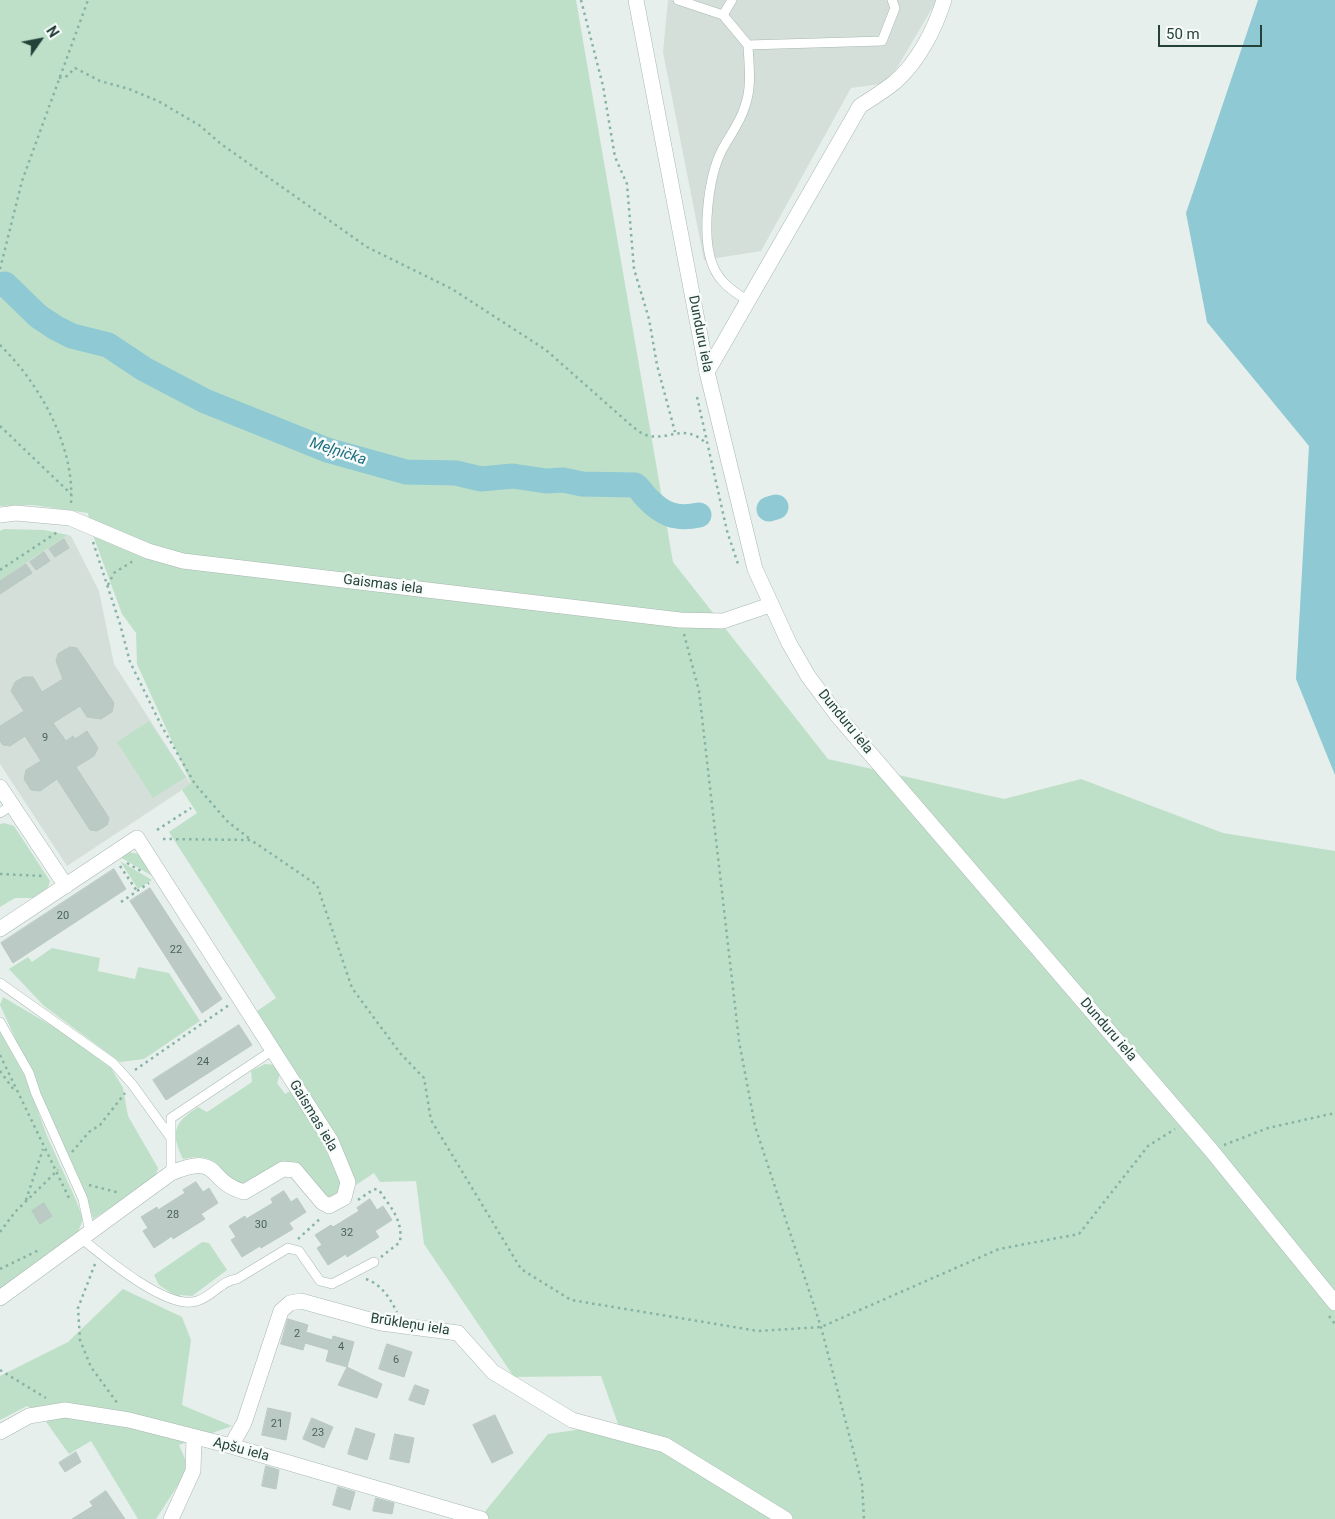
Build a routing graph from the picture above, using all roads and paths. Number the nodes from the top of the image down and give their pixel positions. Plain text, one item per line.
1 (88, 0) edge
2 (581, 0) edge
3 (636, 0) edge
4 (678, 0) edge
5 (732, 0) edge
6 (892, 0) edge
7 (944, 0) edge
8 (723, 15) junction
9 (748, 45) junction
10 (58, 78) junction
11 (0, 269) edge
12 (748, 301) junction
13 (0, 345) edge
14 (707, 372) junction
15 (0, 426) edge
16 (675, 432) junction
17 (706, 443) dead end
18 (0, 515) edge
19 (81, 522) junction
20 (148, 551) junction
21 (0, 570) edge
22 (108, 585) junction
23 (770, 605) junction
24 (680, 620) junction
25 (0, 787) edge
26 (191, 808) dead end
27 (6, 809) edge
28 (157, 830) dead end
29 (162, 839) dead end
30 (251, 840) junction
31 (112, 854) junction
32 (0, 874) edge
33 (159, 878) junction
34 (63, 881) junction
35 (137, 892) junction
36 (122, 902) dead end
37 (0, 929) edge
38 (0, 982) edge
39 (240, 998) junction
40 (0, 1022) edge
41 (273, 1050) junction
42 (0, 1055) edge
43 (0, 1071) edge
44 (125, 1076) junction
45 (18, 1096) junction
46 (1335, 1113) edge
47 (1174, 1129) dead end
48 (171, 1138) junction
49 (43, 1148) junction
50 (1211, 1150) junction
51 (171, 1173) junction
52 (74, 1180) junction
53 (138, 1197) junction
54 (344, 1198) junction
55 (25, 1202) dead end
56 (330, 1206) junction
57 (74, 1209) dead end
58 (86, 1235) junction
59 (288, 1248) junction
60 (99, 1253) junction
61 (374, 1262) joint
62 (352, 1274) junction
63 (0, 1298) edge
64 (1335, 1303) edge
65 (405, 1326) junction
66 (821, 1327) junction
67 (0, 1370) edge
68 (65, 1410) junction
69 (129, 1420) junction
70 (0, 1432) edge
71 (194, 1438) junction
72 (231, 1446) junction
73 (171, 1519) edge
74 (481, 1519) edge
75 (785, 1519) edge
76 (864, 1519) edge

1 - 10 path
2 - 16 path
3 - 14 street, Dunduru iela
4 - 8 lane
5 - 8 lane
6 - 9 lane
7 - 12 street
8 - 9 lane
9 - 12 lane
10 - 11 path
10 - 16 path
12 - 14 street
13 - 15 path
14 - 23 street, Dunduru iela
16 - 17 path
18 - 19 street, Gaismas iela
19 - 20 street, Gaismas iela
19 - 21 path
19 - 22 path
20 - 22 path
20 - 24 street, Gaismas iela
22 - 30 path
23 - 24 street, Gaismas iela
23 - 50 street, Dunduru iela
24 - 66 path
25 - 27 street
26 - 28 path
27 - 34 street
29 - 30 path
30 - 66 path
31 - 33 path
31 - 33 street, Gaismas iela
31 - 34 street, Gaismas iela
31 - 35 path
32 - 34 path
33 - 35 path
33 - 39 street, Gaismas iela
34 - 37 street, Gaismas iela
35 - 36 path
38 - 44 lane
39 - 41 street, Gaismas iela
39 - 44 path
40 - 52 lane
41 - 48 lane
41 - 54 street, Gaismas iela
42 - 45 path
43 - 45 path
44 - 48 lane
45 - 49 path
46 - 50 path
47 - 66 path
48 - 51 lane
49 - 55 path
49 - 57 path
50 - 64 street, Dunduru iela
51 - 53 street
51 - 56 street
52 - 53 path
52 - 58 lane
53 - 58 street
54 - 56 street
54 - 61 path
56 - 59 path
58 - 60 lane
58 - 63 street
59 - 60 lane
59 - 62 lane
60 - 69 path
61 - 62 lane
62 - 65 path
65 - 72 street, Brūkleņu iela
65 - 75 street, Brūkleņu iela
66 - 76 path
67 - 68 path
68 - 69 street, Apšu iela
68 - 70 street, Apšu iela
69 - 71 street, Apšu iela
71 - 72 street, Apšu iela
71 - 73 street
72 - 74 street, Apšu iela

